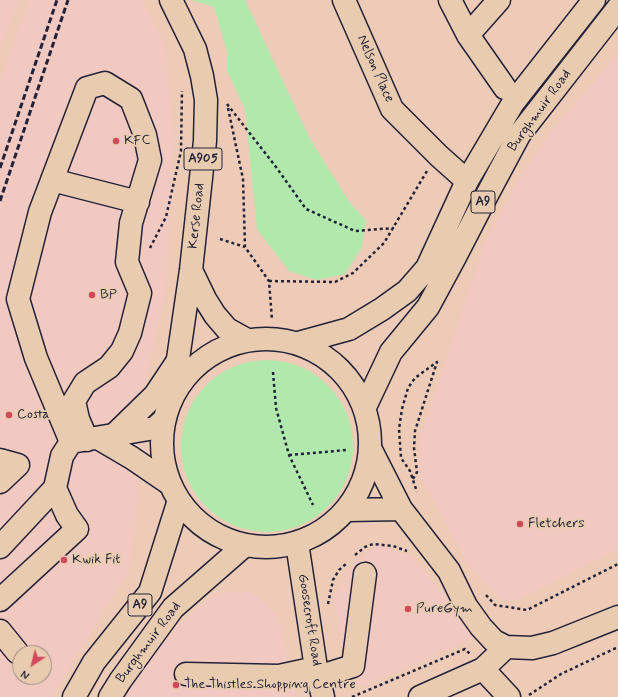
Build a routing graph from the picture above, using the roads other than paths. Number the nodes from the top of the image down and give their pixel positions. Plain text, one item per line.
1 (171, 0) edge
2 (344, 0) edge
3 (450, 0) edge
4 (499, 0) edge
5 (594, 0) edge
6 (618, 8) edge
7 (468, 35) junction
8 (505, 88) dead end
9 (52, 180) junction
10 (467, 181) junction
11 (138, 202) junction
12 (191, 270) junction
13 (247, 340) junction
14 (298, 343) junction
15 (178, 358) junction
16 (365, 407) junction
17 (166, 415) junction
18 (92, 439) junction
19 (371, 450) junction
20 (0, 460) edge
21 (0, 482) edge
22 (55, 488) junction
23 (175, 492) junction
24 (401, 509) junction
25 (347, 510) junction
26 (297, 543) junction
27 (246, 545) junction
28 (0, 547) edge
29 (365, 574) dead end
30 (0, 599) edge
31 (618, 617) edge
32 (0, 630) edge
33 (12, 646) edge
34 (506, 647) junction
35 (483, 669) junction
36 (186, 674) dead end
37 (319, 681) edge
38 (74, 697) edge
39 (110, 697) edge
40 (420, 697) edge
41 (509, 697) edge

1 - 12 main road, Kerse Road / A905
2 - 10 main road, Nelson Place
3 - 7 main road
4 - 7 main road
5 - 10 main road, Burghmuir Road / A9
6 - 16 main road, Burghmuir Road / A9
7 - 8 main road
9 - 11 main road
9 - 11 main road
9 - 18 main road
10 - 14 main road, Burghmuir Road / A9
11 - 18 main road
12 - 13 main road
12 - 15 main road, Kerse Road / A905
13 - 14 main road
13 - 17 main road
14 - 16 main road
15 - 17 main road, Kerse Road / A905
15 - 18 main road
16 - 19 main road
17 - 18 main road
17 - 23 main road
18 - 22 main road
18 - 23 main road
19 - 24 main road
19 - 25 main road
20 - 21 main road
22 - 28 main road
22 - 30 main road
23 - 27 main road
23 - 38 main road, A9
24 - 25 main road
24 - 34 main road
25 - 26 main road
26 - 27 main road
26 - 37 main road, Goosecroft Road
27 - 39 main road, Burghmuir Road / A9
29 - 37 main road
31 - 34 main road
32 - 33 main road
34 - 35 main road
35 - 40 main road
35 - 41 main road
36 - 37 main road

